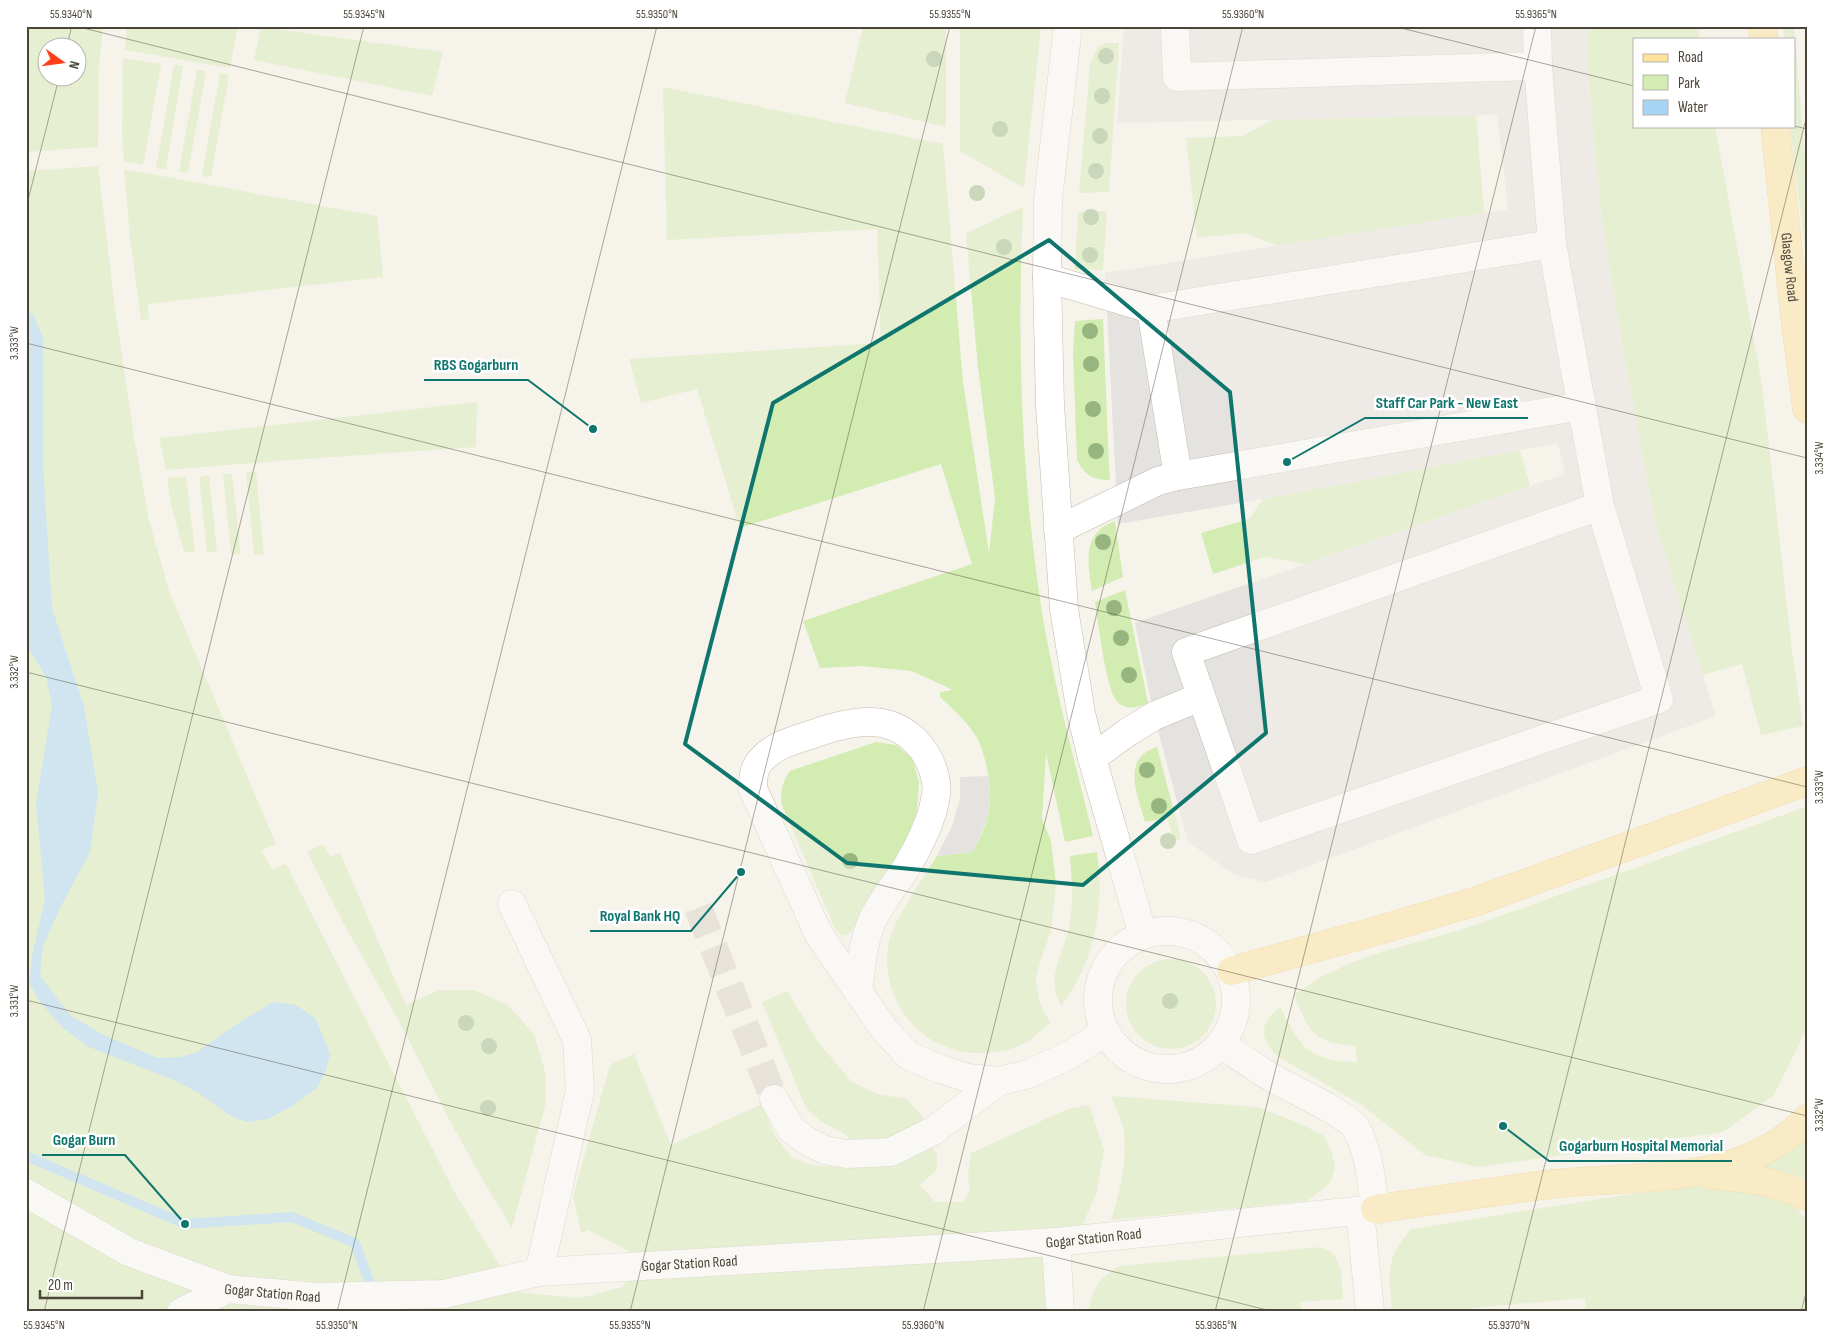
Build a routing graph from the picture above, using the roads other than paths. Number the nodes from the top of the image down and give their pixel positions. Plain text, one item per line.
1 (1068, 26) edge
2 (1175, 26) edge
3 (1537, 26) edge
4 (1538, 66) junction
5 (1775, 128) edge
6 (1552, 244) junction
7 (1047, 278) junction
8 (1151, 309) junction
9 (1581, 406) junction
10 (1807, 409) edge
11 (1178, 476) junction
12 (1600, 506) junction
13 (1058, 530) junction
14 (1200, 697) junction
15 (1092, 758) junction
16 (1807, 781) edge
17 (512, 904) dead end
18 (1143, 935) junction
19 (1231, 971) junction
20 (858, 993) junction
21 (1106, 1032) junction
22 (1221, 1044) junction
23 (999, 1081) junction
24 (774, 1099) tunnel mouth
25 (1807, 1119) edge
26 (1689, 1174) junction
27 (26, 1193) edge
28 (1807, 1197) edge
29 (1367, 1210) junction
30 (1056, 1242) junction
31 (539, 1272) junction
32 (228, 1289) junction
33 (1370, 1311) edge
34 (181, 1312) edge
35 (1060, 1312) edge

1 - 7 street
2 - 4 street
3 - 4 street
4 - 6 street
5 - 10 main road, Glasgow Road
6 - 8 street
6 - 9 street
7 - 8 street
7 - 13 street
8 - 11 street
9 - 11 street
9 - 12 street
11 - 13 street
12 - 14 street
12 - 14 street
13 - 15 street
14 - 15 street
15 - 18 street
16 - 19 main road
17 - 31 street
18 - 19 street
18 - 21 street
19 - 22 street
20 - 20 street
20 - 23 street
21 - 22 street
21 - 23 street
22 - 29 street
23 - 24 street
25 - 26 main road
26 - 28 main road
26 - 29 main road
27 - 32 street, Gogar Station Road
29 - 30 street, Gogar Station Road
29 - 33 street
30 - 31 street, Gogar Station Road
30 - 35 street
31 - 32 street, Gogar Station Road
32 - 34 street

